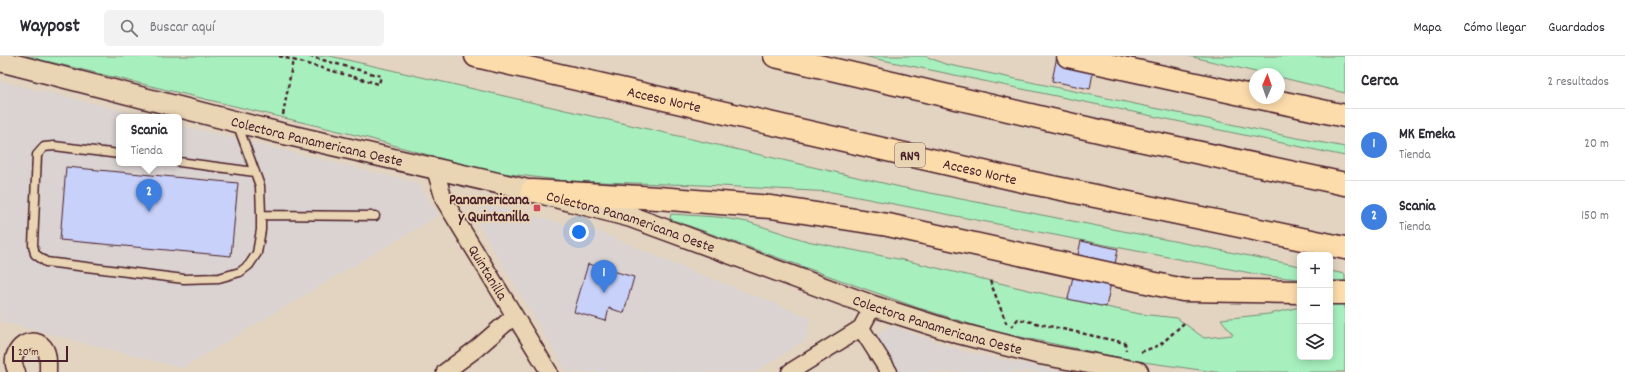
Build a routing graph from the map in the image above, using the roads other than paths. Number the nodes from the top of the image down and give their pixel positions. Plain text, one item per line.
1 (476, 56) edge
2 (775, 56) edge
3 (1068, 56) edge
4 (0, 61) edge
5 (1249, 96) edge
6 (1285, 103) edge
7 (1345, 116) edge
8 (237, 122) junction
9 (116, 154) edge
10 (182, 162) edge
11 (435, 169) junction
12 (255, 172) junction
13 (1345, 184) edge
14 (532, 191) junction
15 (261, 215) junction
16 (375, 216) dead end
17 (1345, 248) edge
18 (1297, 292) edge
19 (1333, 292) edge
20 (1345, 293) edge
21 (873, 306) junction
22 (514, 316) junction
23 (861, 328) junction
24 (17, 372) edge
25 (48, 372) edge
26 (445, 372) edge
27 (549, 372) edge
28 (790, 372) edge
29 (889, 372) edge
30 (1138, 372) edge

1 - 17 highway, Acceso Norte / RN9
2 - 13 highway
3 - 5 highway
4 - 8 street, Colectora Panamericana Oeste
6 - 7 highway
8 - 11 street, Colectora Panamericana Oeste
8 - 12 lane
9 - 15 lane
10 - 12 lane
11 - 14 street, Colectora Panamericana Oeste
11 - 22 street, Quintanilla
12 - 15 lane
14 - 18 highway
14 - 21 street, Colectora Panamericana Oeste
15 - 16 lane
19 - 20 highway
21 - 23 street
21 - 30 street, Colectora Panamericana Oeste
22 - 26 street
22 - 27 street, Quintanilla
23 - 28 street
23 - 29 street
24 - 25 street

